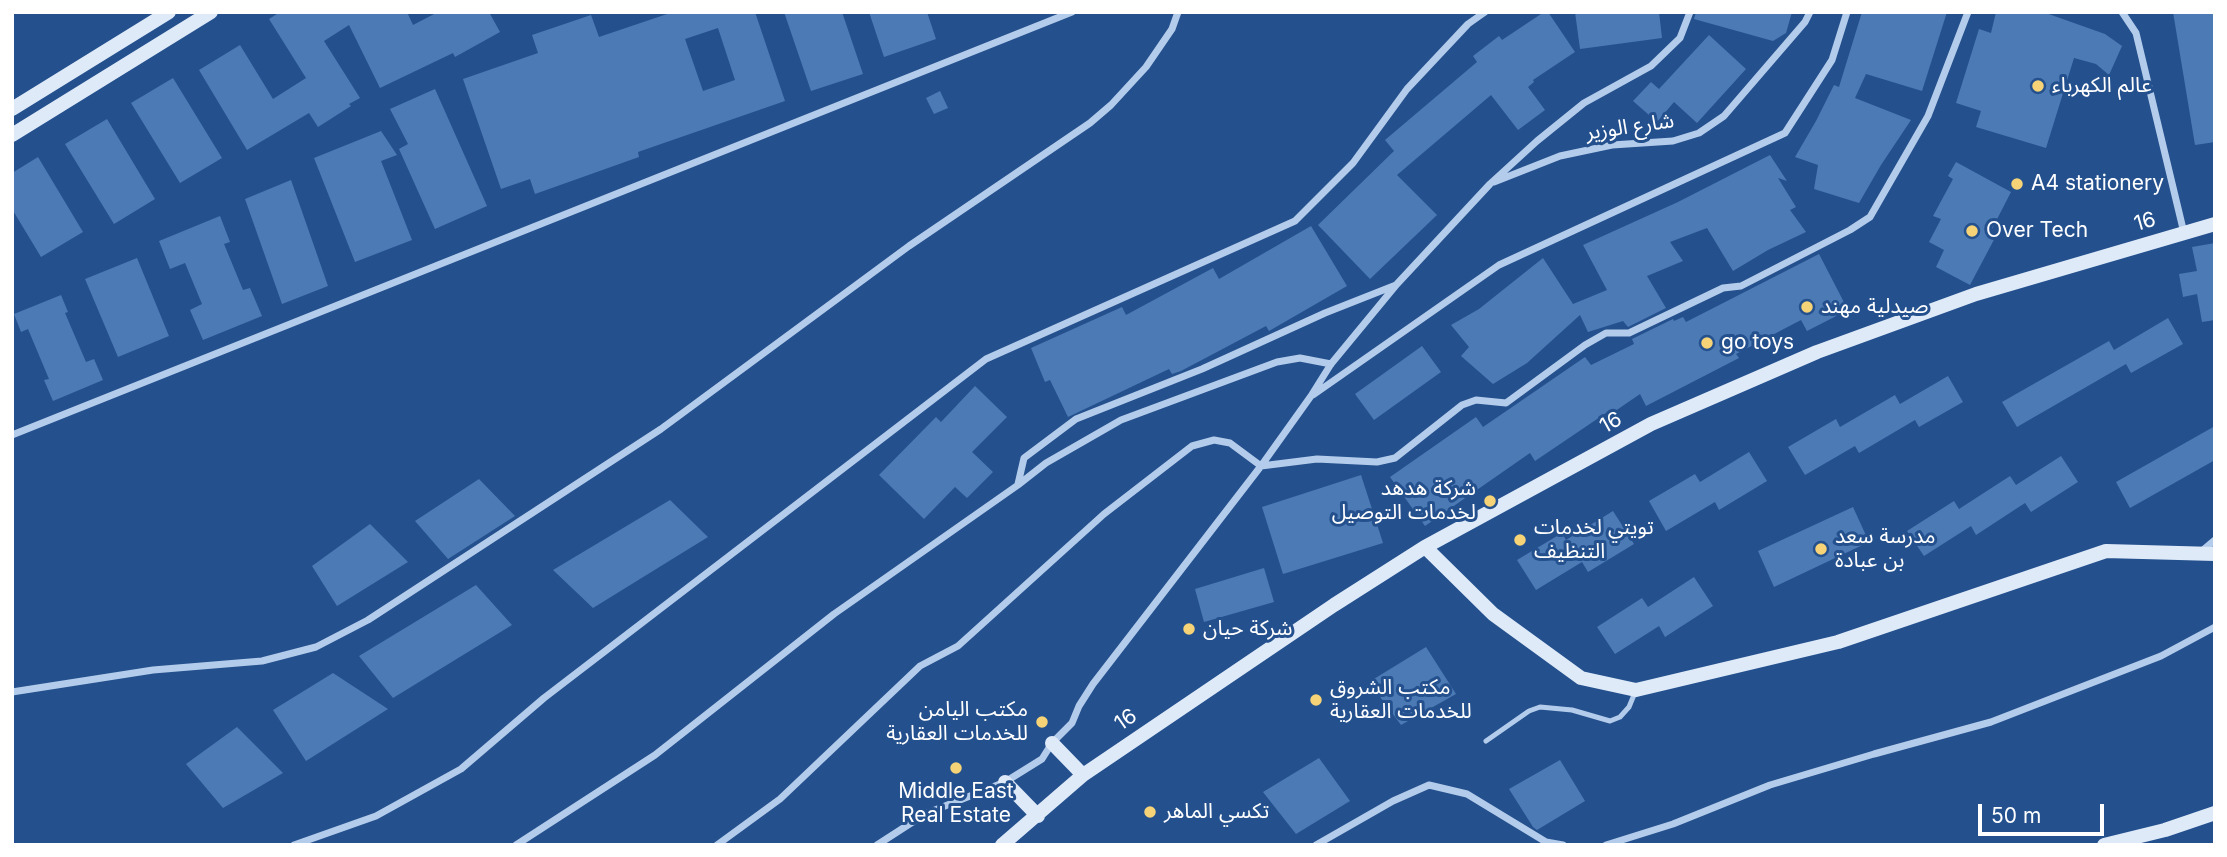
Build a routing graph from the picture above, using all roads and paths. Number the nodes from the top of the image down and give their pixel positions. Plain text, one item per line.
1 (169, 12) edge
2 (211, 12) edge
3 (1072, 12) edge
4 (1178, 12) edge
5 (1485, 12) edge
6 (1690, 12) edge
7 (1810, 12) edge
8 (1847, 12) edge
9 (1968, 12) edge
10 (2122, 12) edge
11 (12, 109) edge
12 (12, 135) edge
13 (1490, 184) junction
14 (2215, 224) edge
15 (2184, 233) junction
16 (1397, 284) junction
17 (1331, 364) junction
18 (1311, 396) junction
19 (12, 435) edge
20 (1261, 466) junction
21 (1018, 485) junction
22 (2215, 540) edge
23 (1425, 547) junction
24 (2199, 553) junction
25 (2215, 554) edge
26 (2215, 628) edge
27 (1636, 690) junction
28 (12, 692) edge
29 (1486, 741) dead end
30 (1052, 743) junction
31 (1083, 775) junction
32 (1005, 782) junction
33 (2215, 813) edge
34 (1038, 816) junction
35 (293, 845) edge
36 (516, 845) edge
37 (717, 845) edge
38 (877, 845) edge
39 (1002, 845) edge
40 (1316, 845) edge
41 (1563, 845) edge
42 (1606, 845) edge
43 (2105, 845) edge

1 - 11 street
2 - 12 street
3 - 19 street
4 - 28 street
5 - 35 street
6 - 13 street
7 - 13 street, شارع الوزير
8 - 18 street
9 - 20 street
10 - 15 street
13 - 16 street
14 - 15 street, 16
15 - 23 street, 16
16 - 17 street
16 - 21 street
17 - 18 street
17 - 21 street
18 - 20 street
20 - 30 street
20 - 37 street
21 - 36 street
22 - 24 street
23 - 27 street
23 - 31 street, 16
24 - 25 street
24 - 27 street
26 - 42 street
27 - 29 lane
30 - 31 street
30 - 32 street
31 - 34 street, 16
32 - 34 street
32 - 38 street
33 - 43 street
34 - 39 street, 16
40 - 41 street

